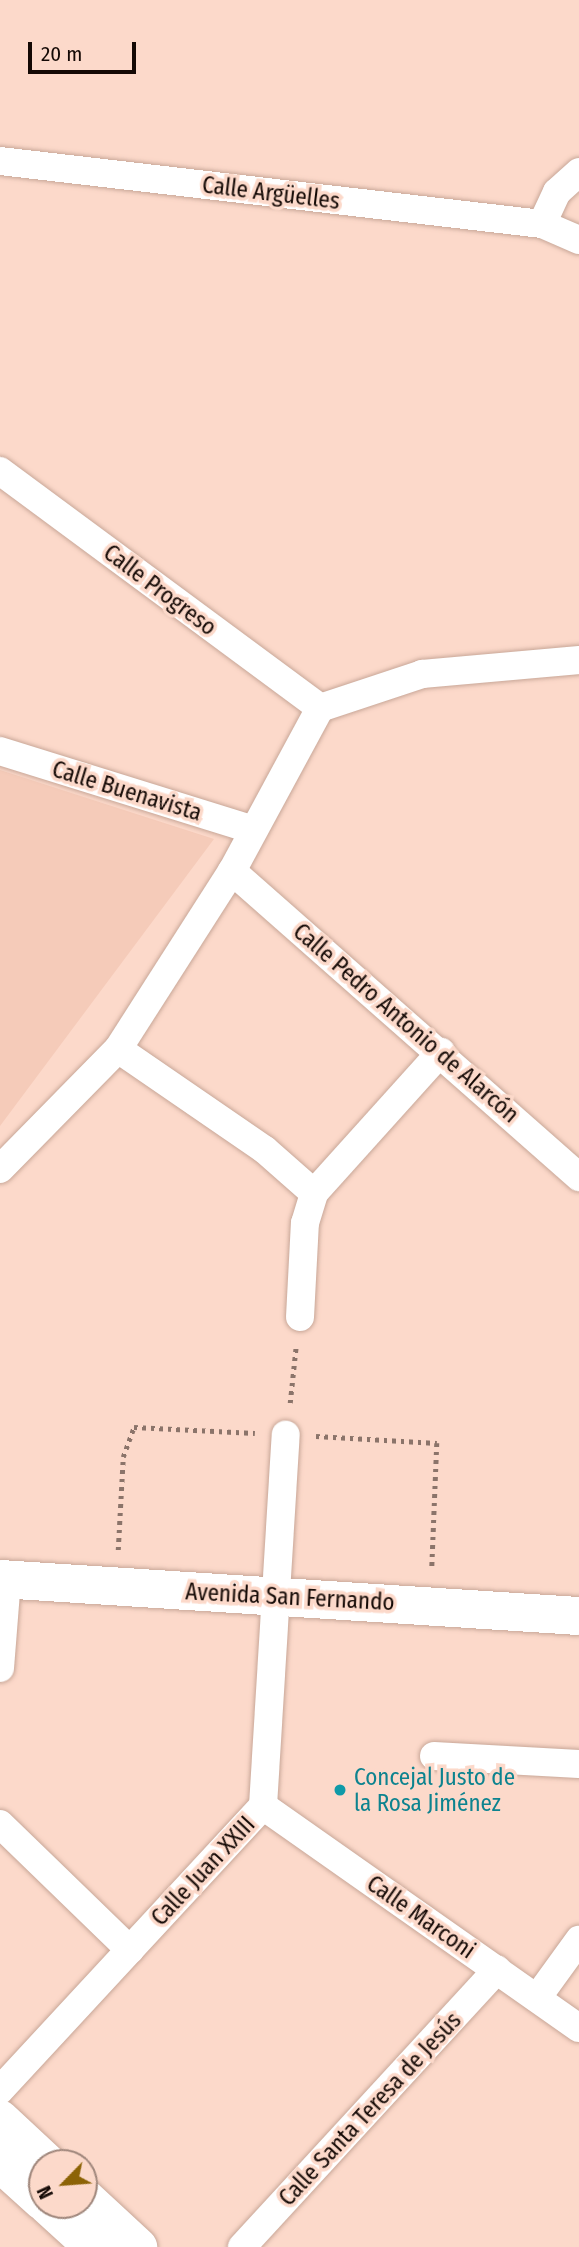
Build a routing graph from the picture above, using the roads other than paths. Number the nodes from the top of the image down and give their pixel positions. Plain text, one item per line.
1 (0, 161) edge
2 (579, 172) edge
3 (542, 225) junction
4 (579, 240) edge
5 (0, 471) edge
6 (579, 660) edge
7 (320, 708) junction
8 (0, 751) edge
9 (253, 830) junction
10 (232, 872) junction
11 (118, 1049) junction
12 (441, 1052) junction
13 (0, 1169) edge
14 (579, 1177) edge
15 (314, 1193) junction
16 (300, 1317) road end
17 (286, 1435) road end
18 (4, 1579) edge
19 (275, 1597) junction
20 (579, 1616) edge
21 (0, 1668) edge
22 (434, 1756) dead end
23 (579, 1764) edge
24 (263, 1806) junction
25 (0, 1824) edge
26 (579, 1940) edge
27 (130, 1950) junction
28 (496, 1970) junction
29 (537, 1998) junction
30 (579, 2028) edge
31 (0, 2090) edge
32 (0, 2119) edge
33 (32, 2149) edge
34 (1, 2167) edge
35 (28, 2189) edge
36 (98, 2210) edge
37 (62, 2219) edge
38 (93, 2247) edge
39 (138, 2247) edge
40 (243, 2247) edge

1 - 3 street, Calle Argüelles
2 - 3 street
3 - 4 street, Calle Argüelles
5 - 7 street, Calle Progreso
6 - 7 street
7 - 9 street
8 - 9 street, Calle Buenavista
9 - 10 street
10 - 11 street
10 - 12 street, Calle Pedro Antonio de Alarcón
11 - 13 street
11 - 15 street
12 - 14 street, Calle Pedro Antonio de Alarcón
12 - 15 street
15 - 16 street
17 - 19 street, Calle Juan XXIII
18 - 19 street, Avenida San Fernando
18 - 21 street
19 - 20 street, Avenida San Fernando
19 - 24 street, Calle Juan XXIII
22 - 23 street
24 - 27 street, Calle Juan XXIII
24 - 28 street, Calle Marconi
25 - 27 street
26 - 29 street
27 - 31 street, Calle Juan XXIII
28 - 29 street, Calle Marconi
28 - 40 street, Calle Santa Teresa de Jesús
29 - 30 street, Calle Marconi
32 - 33 street
34 - 35 street
36 - 39 street
37 - 38 street

